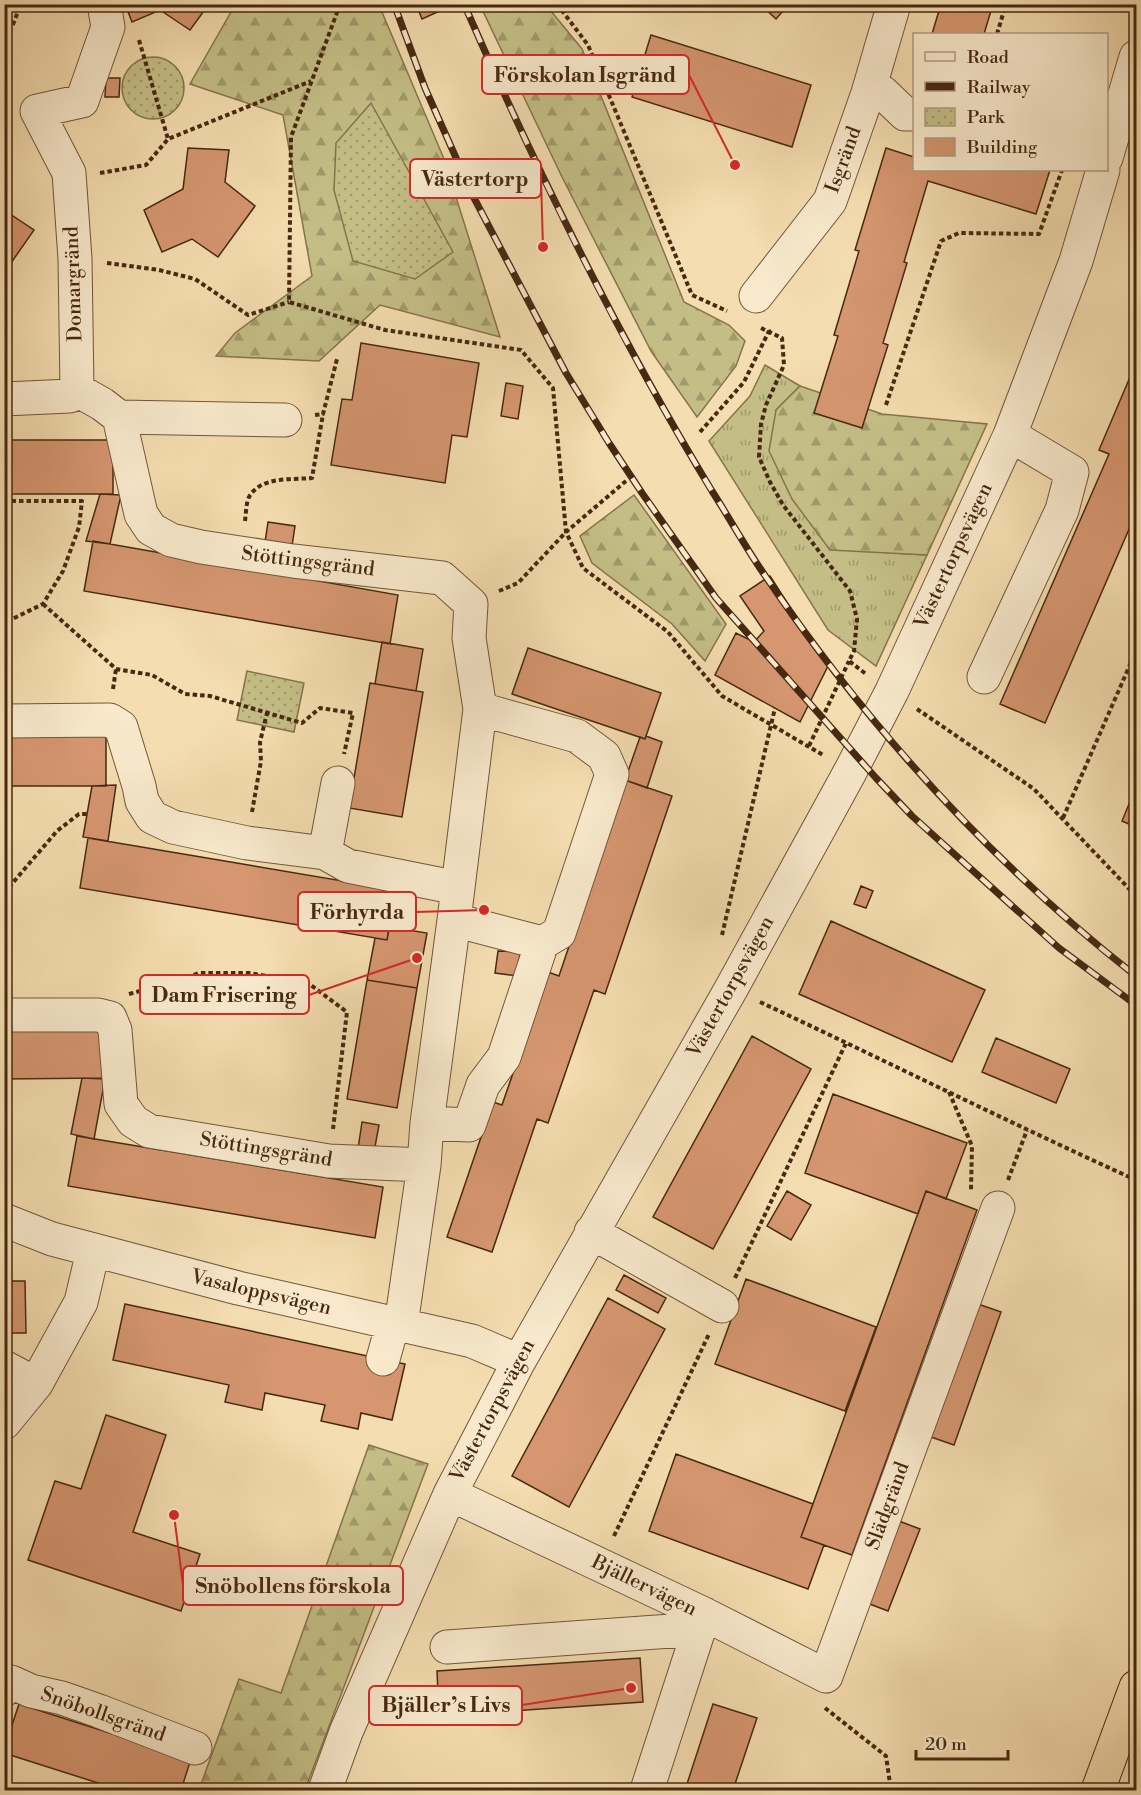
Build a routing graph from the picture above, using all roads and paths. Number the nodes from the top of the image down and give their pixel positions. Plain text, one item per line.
1 (14, 4) edge
2 (104, 4) edge
3 (338, 4) edge
4 (558, 4) edge
5 (894, 4) edge
6 (1006, 4) edge
7 (997, 33) edge
8 (4, 37) edge
9 (139, 40) dead end
10 (1137, 57) edge
11 (312, 81) junction
12 (868, 93) junction
13 (913, 114) edge
14 (168, 139) junction
15 (1108, 155) edge
16 (1062, 171) edge
17 (1103, 171) edge
18 (69, 172) junction
19 (75, 259) junction
20 (289, 302) junction
21 (749, 312) junction
22 (769, 332) junction
23 (337, 359) dead end
24 (77, 390) junction
25 (4, 399) edge
26 (886, 405) dead end
27 (323, 414) junction
28 (118, 417) junction
29 (285, 420) joint
30 (700, 432) dead end
31 (1010, 435) junction
32 (626, 481) dead end
33 (4, 501) edge
34 (566, 532) junction
35 (241, 554) junction
36 (43, 604) junction
37 (471, 604) junction
38 (4, 623) edge
39 (1137, 651) edge
40 (849, 661) junction
41 (984, 677) dead end
42 (892, 691) junction
43 (775, 708) dead end
44 (480, 709) junction
45 (267, 713) junction
46 (4, 721) edge
47 (770, 724) junction
48 (809, 746) junction
49 (850, 772) junction
50 (338, 783) joint
51 (87, 814) dead end
52 (1063, 819) junction
53 (247, 843) junction
54 (325, 853) junction
55 (4, 893) edge
56 (1137, 896) edge
57 (456, 904) junction
58 (542, 943) junction
59 (720, 943) dead end
60 (731, 989) junction
61 (4, 1015) edge
62 (110, 1018) junction
63 (948, 1091) junction
64 (427, 1123) junction
65 (1027, 1130) junction
66 (329, 1161) junction
67 (424, 1165) junction
68 (1137, 1180) edge
69 (984, 1202) junction
70 (4, 1220) edge
71 (591, 1232) junction
72 (93, 1251) junction
73 (722, 1306) dead end
74 (397, 1324) junction
75 (383, 1359) dead end
76 (519, 1361) junction
77 (4, 1367) edge
78 (36, 1384) junction
79 (4, 1423) edge
80 (450, 1494) junction
81 (702, 1621) junction
82 (447, 1647) dead end
83 (7, 1677) edge
84 (1137, 1687) edge
85 (195, 1748) dead end
86 (325, 1791) edge
87 (647, 1791) edge
88 (1098, 1791) edge

1 - 8 path
2 - 18 street, Domargränd
3 - 11 path
4 - 21 path
5 - 12 street, Isgränd
6 - 7 path
9 - 14 path
10 - 15 street
11 - 14 path
11 - 20 path
12 - 13 street
12 - 21 street, Isgränd
14 - 18 path
16 - 26 path
17 - 31 street, Västertorpsvägen
18 - 19 street, Domargränd
19 - 20 path
19 - 24 street, Domargränd
20 - 34 path
21 - 22 path
21 - 22 path
22 - 30 path
22 - 40 path
23 - 27 path
24 - 25 street
24 - 28 street
27 - 29 path
27 - 35 path
28 - 29 street
28 - 35 street, Stöttingsgränd
31 - 41 street
31 - 42 street, Västertorpsvägen
32 - 34 path
33 - 36 path
34 - 37 path
34 - 47 path
35 - 37 street, Stöttingsgränd
36 - 38 path
36 - 45 path
37 - 44 street
39 - 52 path
40 - 42 path
40 - 48 path
42 - 49 street, Västertorpsvägen
42 - 52 path
43 - 47 path
44 - 57 street
44 - 58 street
45 - 50 path
45 - 53 path
46 - 53 street
47 - 48 path
47 - 59 path
48 - 49 path
49 - 60 street, Västertorpsvägen
50 - 54 street
51 - 55 path
52 - 56 path
53 - 54 street
54 - 57 street
57 - 58 street
57 - 64 street
58 - 64 street
60 - 63 path
60 - 71 street, Västertorpsvägen
61 - 62 street
62 - 66 street, Stöttingsgränd
62 - 66 path
63 - 65 path
63 - 69 path
64 - 67 street
65 - 68 path
65 - 69 path
66 - 67 street, Stöttingsgränd
67 - 74 street
69 - 81 street, Slädgränd
70 - 72 street, Vasaloppsvägen
71 - 73 street
71 - 76 street, Västertorpsvägen
72 - 74 street, Vasaloppsvägen
72 - 78 street
74 - 75 street
74 - 76 street, Vasaloppsvägen
76 - 80 street, Västertorpsvägen
77 - 78 street
78 - 79 street
80 - 81 street, Bjällervägen
80 - 86 street, Västertorpsvägen
81 - 82 street
81 - 87 street, Bjällervägen
83 - 85 street, Snöbollsgränd
84 - 88 highway

